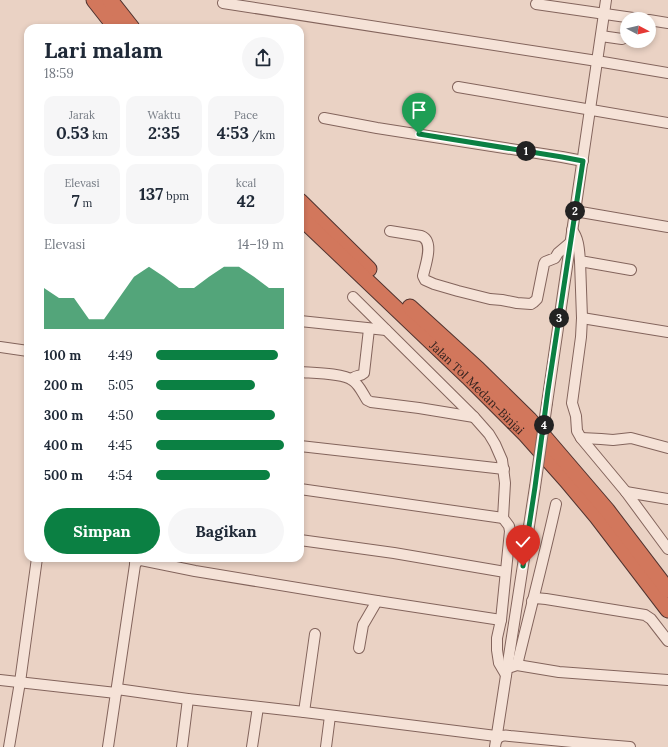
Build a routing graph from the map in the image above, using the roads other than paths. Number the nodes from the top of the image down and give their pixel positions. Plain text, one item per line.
1 (94, 0) edge
2 (110, 0) edge
3 (606, 0) edge
4 (536, 4) dead end
5 (222, 5) edge
6 (604, 14) junction
7 (620, 16) edge
8 (656, 21) edge
9 (668, 23) edge
10 (113, 24) edge
11 (129, 24) edge
12 (601, 36) junction
13 (620, 38) edge
14 (597, 61) junction
15 (668, 73) edge
16 (458, 87) dead end
17 (590, 110) junction
18 (324, 118) dead end
19 (668, 123) edge
20 (583, 161) junction
21 (304, 205) edge
22 (575, 211) junction
23 (304, 221) edge
24 (668, 227) edge
25 (572, 230) junction
26 (390, 232) dead end
27 (570, 242) junction
28 (580, 261) junction
29 (631, 270) dead end
30 (353, 297) dead end
31 (582, 318) junction
32 (304, 321) edge
33 (369, 329) junction
34 (386, 330) junction
35 (668, 332) edge
36 (0, 347) edge
37 (24, 350) edge
38 (304, 372) edge
39 (352, 379) junction
40 (474, 417) junction
41 (581, 438) junction
42 (304, 446) edge
43 (668, 448) edge
44 (504, 469) junction
45 (304, 490) edge
46 (626, 492) junction
47 (668, 499) edge
48 (556, 504) dead end
49 (503, 518) junction
50 (304, 541) edge
51 (667, 547) edge
52 (36, 562) edge
53 (136, 562) edge
54 (151, 562) edge
55 (505, 572) junction
56 (668, 590) edge
57 (377, 601) junction
58 (532, 601) junction
59 (668, 610) edge
60 (501, 620) junction
61 (315, 634) dead end
62 (668, 641) edge
63 (359, 648) dead end
64 (517, 665) junction
65 (506, 672) junction
66 (0, 680) edge
67 (668, 680) edge
68 (20, 682) junction
69 (117, 691) junction
70 (188, 699) junction
71 (258, 707) junction
72 (304, 712) junction
73 (330, 716) junction
74 (496, 741) edge
75 (9, 747) edge
76 (108, 747) edge
77 (182, 747) edge
78 (252, 747) edge
79 (326, 747) edge
80 (630, 747) edge

1 - 10 highway
2 - 11 highway
3 - 6 street
4 - 6 street
5 - 14 street
6 - 7 street
6 - 12 street
8 - 9 street
12 - 13 street
12 - 14 street
14 - 15 street
14 - 17 street
16 - 17 street
17 - 19 street
17 - 20 street
18 - 20 street
20 - 22 street
21 - 56 highway, Jalan Tol Medan–Binjai
22 - 24 street
22 - 25 street
23 - 59 highway, Jalan Tol Medan–Binjai
25 - 27 street
25 - 28 street
26 - 27 street
27 - 65 street, bridge
28 - 29 street
28 - 31 street
30 - 34 street
31 - 35 street
31 - 41 street
32 - 33 street
33 - 34 street
33 - 39 street
34 - 40 street
36 - 37 street
38 - 39 street
39 - 40 street
40 - 44 street
41 - 43 street
41 - 46 street
42 - 44 street
44 - 49 street
45 - 49 street
46 - 47 street
46 - 51 street
48 - 58 street
49 - 55 street
50 - 55 street
52 - 68 street
53 - 69 street
54 - 57 street
55 - 60 street
57 - 60 street
57 - 63 street
58 - 62 street
58 - 64 street
60 - 65 street
61 - 72 street
64 - 65 street
64 - 67 street
65 - 74 street
66 - 68 street
68 - 69 street
68 - 75 street
69 - 70 street
69 - 76 street
70 - 71 street
70 - 77 street
71 - 72 street
71 - 78 street
72 - 73 street
73 - 74 street
73 - 79 street
74 - 80 street

